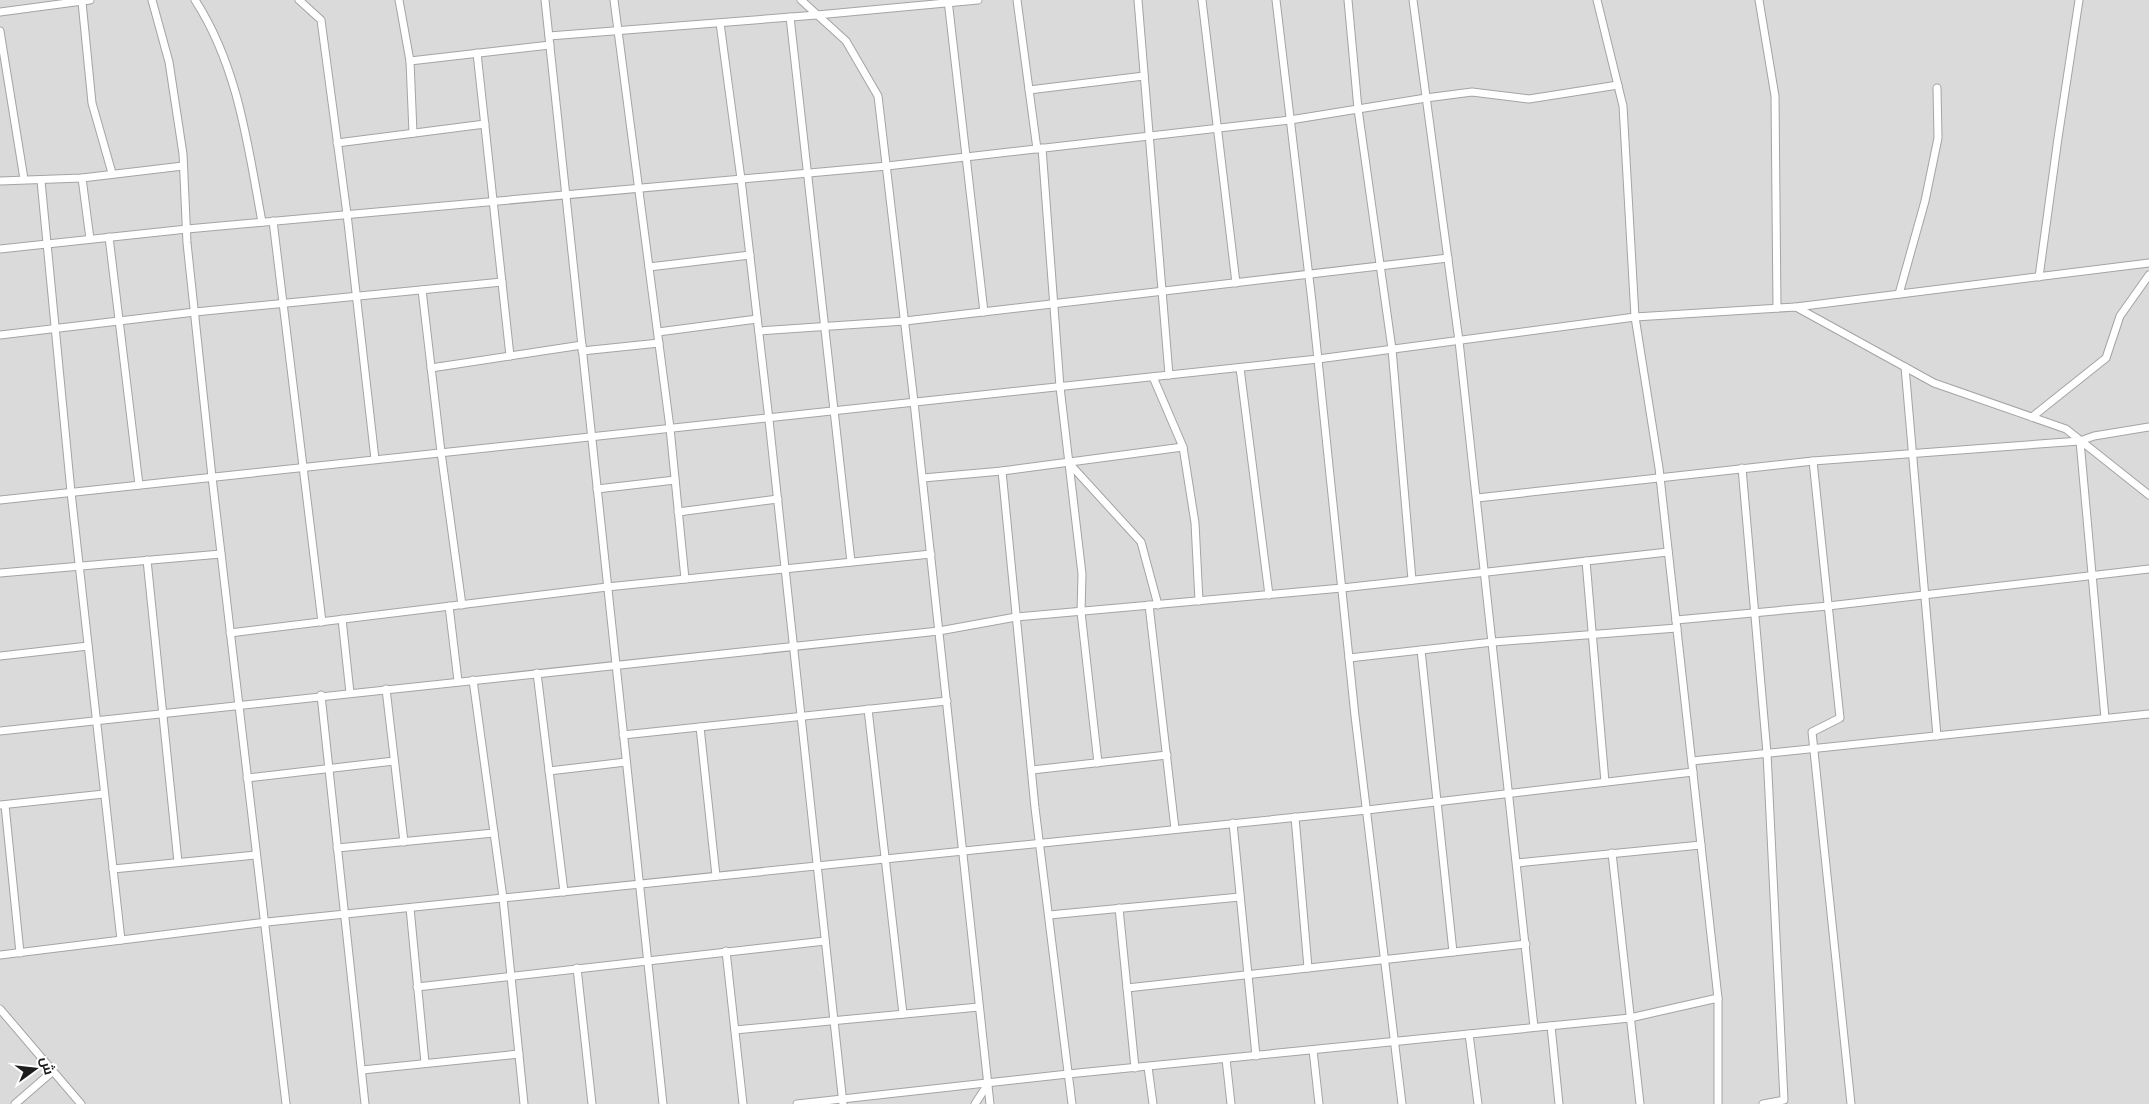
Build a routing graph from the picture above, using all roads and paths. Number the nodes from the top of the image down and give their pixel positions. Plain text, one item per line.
1 (152, 0) edge
2 (195, 0) edge
3 (299, 0) edge
4 (399, 0) edge
5 (545, 0) edge
6 (614, 0) edge
7 (800, 0) edge
8 (978, 0) edge
9 (1017, 0) edge
10 (1138, 0) edge
11 (1202, 0) edge
12 (1276, 0) edge
13 (1348, 0) edge
14 (1413, 0) edge
15 (1597, 0) edge
16 (1759, 0) edge
17 (2080, 0) edge
18 (86, 1) edge
19 (949, 1) edge
20 (0, 12) edge
21 (817, 15) junction
22 (790, 17) junction
23 (720, 23) junction
24 (618, 30) junction
25 (0, 31) edge
26 (549, 36) junction
27 (550, 45) junction
28 (477, 54) junction
29 (410, 61) junction
30 (1144, 76) junction
31 (1618, 85) junction
32 (1937, 88) dead end
33 (1029, 90) junction
34 (1426, 98) junction
35 (1358, 109) junction
36 (1290, 120) junction
37 (485, 124) junction
38 (1218, 128) junction
39 (413, 134) junction
40 (1149, 136) junction
41 (337, 143) junction
42 (1039, 149) junction
43 (966, 157) junction
44 (183, 166) junction
45 (887, 166) junction
46 (112, 173) junction
47 (807, 173) junction
48 (82, 178) junction
49 (24, 179) junction
50 (741, 179) junction
51 (0, 181) edge
52 (41, 181) junction
53 (638, 188) junction
54 (566, 195) junction
55 (493, 201) junction
56 (347, 214) junction
57 (274, 221) junction
58 (262, 222) junction
59 (187, 229) junction
60 (109, 237) junction
61 (90, 239) junction
62 (48, 244) junction
63 (0, 249) edge
64 (750, 255) junction
65 (1448, 258) junction
66 (2149, 263) edge
67 (1380, 266) junction
68 (649, 267) junction
69 (1309, 275) junction
70 (2149, 275) edge
71 (2040, 277) junction
72 (502, 282) junction
73 (1236, 284) junction
74 (422, 290) junction
75 (1162, 292) junction
76 (1899, 294) junction
77 (356, 296) junction
78 (284, 304) junction
79 (1054, 304) junction
80 (1796, 307) junction
81 (1777, 308) junction
82 (195, 312) junction
83 (984, 312) junction
84 (1635, 317) junction
85 (757, 319) junction
86 (905, 321) junction
87 (119, 322) junction
88 (825, 326) junction
89 (56, 329) junction
90 (758, 331) junction
91 (658, 332) junction
92 (0, 335) edge
93 (1459, 340) junction
94 (659, 343) junction
95 (582, 348) junction
96 (1392, 349) junction
97 (510, 356) junction
98 (1318, 359) junction
99 (1905, 367) junction
100 (431, 368) junction
101 (1240, 368) junction
102 (1169, 375) junction
103 (1153, 377) junction
104 (1060, 387) junction
105 (914, 402) junction
106 (835, 410) junction
107 (2032, 417) junction
108 (768, 418) junction
109 (2149, 427) edge
110 (670, 428) junction
111 (591, 436) junction
112 (2080, 441) junction
113 (1183, 447) junction
114 (441, 452) junction
115 (1912, 454) junction
116 (375, 459) junction
117 (1813, 461) junction
118 (1068, 462) junction
119 (304, 467) junction
120 (1742, 468) junction
121 (1002, 470) junction
122 (212, 477) junction
123 (1660, 477) junction
124 (922, 478) junction
125 (675, 480) junction
126 (139, 485) junction
127 (597, 489) junction
128 (71, 492) junction
129 (2149, 495) edge
130 (1477, 498) junction
131 (778, 499) junction
132 (0, 500) edge
133 (678, 512) junction
134 (1668, 552) junction
135 (221, 554) junction
136 (931, 554) junction
137 (147, 560) junction
138 (1586, 561) junction
139 (851, 562) junction
140 (79, 566) junction
141 (785, 569) junction
142 (2149, 569) edge
143 (1486, 572) junction
144 (0, 573) edge
145 (2092, 576) junction
146 (685, 579) junction
147 (1412, 580) junction
148 (607, 587) junction
149 (1342, 588) junction
150 (1269, 594) junction
151 (1925, 595) junction
152 (1199, 601) junction
153 (462, 605) junction
154 (1158, 605) junction
155 (448, 606) junction
156 (1149, 606) junction
157 (1828, 606) junction
158 (1081, 612) junction
159 (1755, 613) junction
160 (1016, 618) junction
161 (342, 619) junction
162 (322, 622) junction
163 (1676, 624) junction
164 (939, 631) junction
165 (230, 633) junction
166 (1592, 634) junction
167 (1493, 642) junction
168 (88, 646) junction
169 (794, 646) junction
170 (1421, 650) junction
171 (0, 656) edge
172 (1349, 658) junction
173 (616, 665) junction
174 (537, 673) junction
175 (473, 680) junction
176 (458, 681) junction
177 (386, 689) junction
178 (350, 692) junction
179 (321, 695) junction
180 (946, 701) junction
181 (239, 704) junction
182 (868, 709) junction
183 (163, 713) junction
184 (2149, 714) edge
185 (801, 716) junction
186 (2105, 718) junction
187 (96, 720) junction
188 (700, 727) junction
189 (0, 731) edge
190 (623, 735) junction
191 (1937, 736) junction
192 (1814, 749) junction
193 (1767, 753) junction
194 (1167, 755) junction
195 (394, 761) junction
196 (1692, 761) junction
197 (626, 762) junction
198 (1098, 763) junction
199 (329, 768) junction
200 (1032, 770) junction
201 (549, 772) junction
202 (1693, 772) junction
203 (247, 778) junction
204 (1605, 782) junction
205 (1509, 792) junction
206 (104, 794) junction
207 (1437, 801) junction
208 (2, 805) edge
209 (1367, 810) junction
210 (1295, 817) junction
211 (1233, 823) junction
212 (1175, 829) junction
213 (494, 833) junction
214 (404, 842) junction
215 (1040, 842) junction
216 (1701, 845) junction
217 (337, 848) junction
218 (963, 850) junction
219 (1612, 854) junction
220 (256, 855) junction
221 (885, 858) junction
222 (178, 862) junction
223 (1517, 863) junction
224 (817, 865) junction
225 (113, 869) junction
226 (716, 876) junction
227 (639, 884) junction
228 (564, 892) junction
229 (1240, 897) junction
230 (503, 898) junction
231 (410, 908) junction
232 (1119, 908) junction
233 (345, 914) junction
234 (1049, 915) junction
235 (264, 923) junction
236 (120, 940) junction
237 (825, 941) junction
238 (1526, 944) junction
239 (726, 951) junction
240 (1453, 952) junction
241 (20, 953) junction
242 (0, 955) edge
243 (647, 960) junction
244 (1386, 960) junction
245 (578, 968) junction
246 (1308, 968) junction
247 (1248, 975) junction
248 (511, 976) junction
249 (418, 987) junction
250 (1127, 988) junction
251 (1718, 998) junction
252 (979, 1007) junction
253 (0, 1009) edge
254 (904, 1014) junction
255 (1630, 1018) junction
256 (834, 1020) junction
257 (1551, 1026) junction
258 (1534, 1027) junction
259 (735, 1030) junction
260 (1469, 1034) junction
261 (1396, 1042) junction
262 (1313, 1050) junction
263 (519, 1054) junction
264 (1256, 1056) junction
265 (1226, 1059) junction
266 (425, 1063) junction
267 (1148, 1067) junction
268 (1135, 1068) junction
269 (362, 1070) junction
270 (53, 1071) junction
271 (1068, 1074) junction
272 (988, 1084) junction
273 (842, 1102) edge
274 (15, 1104) edge
275 (82, 1104) edge
276 (286, 1104) edge
277 (365, 1104) edge
278 (524, 1104) edge
279 (592, 1104) edge
280 (663, 1104) edge
281 (743, 1104) edge
282 (797, 1104) edge
283 (975, 1104) edge
284 (990, 1104) edge
285 (1072, 1104) edge
286 (1153, 1104) edge
287 (1231, 1104) edge
288 (1319, 1104) edge
289 (1402, 1104) edge
290 (1478, 1104) edge
291 (1559, 1104) edge
292 (1640, 1104) edge
293 (1718, 1104) edge
294 (1763, 1104) edge
295 (1851, 1104) edge

1 - 44 street
2 - 58 street
3 - 41 street
4 - 29 street
5 - 26 street
6 - 24 street
7 - 21 street
8 - 19 street
9 - 33 street
10 - 30 street
11 - 38 street
12 - 36 street
13 - 35 street
14 - 34 street
15 - 31 street
16 - 81 street
17 - 71 street
18 - 20 street
18 - 46 street
19 - 21 street
19 - 43 street
21 - 22 street
21 - 45 street
22 - 23 street
22 - 47 street
23 - 24 street
23 - 50 street
24 - 26 street
24 - 53 street
25 - 49 street
26 - 27 street
27 - 28 street
27 - 54 street
28 - 29 street
28 - 37 street
29 - 39 street
30 - 33 street
30 - 40 street
31 - 34 street
31 - 84 street
32 - 76 street
33 - 42 street
34 - 35 street
34 - 65 street
35 - 36 street
35 - 67 street
36 - 38 street
36 - 69 street
37 - 39 street
37 - 55 street
38 - 40 street
38 - 73 street
39 - 41 street
40 - 42 street
40 - 75 street
41 - 56 street
42 - 43 street
42 - 79 street
43 - 45 street
43 - 83 street
44 - 46 street
44 - 59 street
45 - 47 street
45 - 86 street
46 - 48 street
47 - 50 street
47 - 88 street
48 - 52 street
48 - 61 street
49 - 51 street
49 - 52 street
50 - 53 street
50 - 64 street
52 - 62 street
53 - 54 street
53 - 68 street
54 - 55 street
54 - 95 street
55 - 56 street
55 - 72 street
56 - 57 street
56 - 77 street
57 - 58 street
57 - 78 street
58 - 59 street
59 - 60 street
59 - 82 street
60 - 61 street
60 - 87 street
61 - 62 street
62 - 63 street
62 - 89 street
64 - 68 street
64 - 85 street
65 - 67 street
65 - 93 street
66 - 71 street
67 - 69 street
67 - 96 street
68 - 91 street
69 - 73 street
69 - 98 street
70 - 107 street
71 - 76 street
72 - 74 street
72 - 97 street
73 - 75 street
74 - 77 street
74 - 100 street
75 - 79 street
75 - 102 street
76 - 80 street
77 - 78 street
77 - 116 street
78 - 82 street
78 - 119 street
79 - 83 street
79 - 104 street
80 - 81 street
80 - 99 street
81 - 84 street
82 - 87 street
82 - 122 street
83 - 86 street
84 - 93 street
84 - 123 street
85 - 90 street
85 - 91 street
86 - 88 street
86 - 105 street
87 - 89 street
87 - 126 street
88 - 90 street
88 - 106 street
89 - 92 street
89 - 128 street
90 - 108 street
91 - 94 street
93 - 96 street
93 - 130 street
94 - 95 street
94 - 110 street
95 - 97 street
95 - 111 street
96 - 98 street
96 - 147 street
97 - 100 street
98 - 101 street
98 - 149 street
99 - 107 street
99 - 115 street
100 - 114 street
101 - 102 street
101 - 150 street
102 - 103 street
103 - 104 street
103 - 113 street
104 - 105 street
104 - 118 street
105 - 106 street
105 - 124 street
106 - 108 street
106 - 139 street
107 - 112 street
108 - 110 street
108 - 131 street
109 - 112 street
110 - 111 street
110 - 125 street
111 - 114 street
111 - 127 street
112 - 115 street
112 - 129 street
112 - 145 street
113 - 118 street
113 - 152 street
114 - 116 street
114 - 153 street
115 - 117 street
115 - 151 street
116 - 119 street
117 - 120 street
117 - 157 street
118 - 121 street
118 - 154 street
118 - 158 street
119 - 122 street
119 - 162 street
120 - 123 street
120 - 159 street
121 - 124 street
121 - 160 street
122 - 126 street
122 - 135 street
123 - 130 street
123 - 134 street
124 - 136 street
125 - 127 street
125 - 133 street
126 - 128 street
127 - 148 street
128 - 132 street
128 - 140 street
130 - 143 street
131 - 133 street
131 - 141 street
133 - 146 street
134 - 138 street
134 - 163 street
135 - 137 street
135 - 165 street
136 - 139 street
136 - 164 street
137 - 140 street
137 - 183 street
138 - 143 street
138 - 166 street
139 - 141 street
140 - 144 street
140 - 168 street
141 - 146 street
141 - 169 street
142 - 145 street
143 - 147 street
143 - 167 street
145 - 151 street
145 - 186 street
146 - 148 street
147 - 149 street
148 - 153 street
148 - 173 street
149 - 150 street
149 - 172 street
150 - 152 street
151 - 157 street
151 - 191 street
152 - 154 street
153 - 155 street
154 - 156 street
155 - 161 street
155 - 176 street
156 - 158 street
156 - 194 street
157 - 159 street
157 - 192 street
158 - 160 street
158 - 198 street
159 - 163 street
159 - 193 street
160 - 164 street
160 - 200 street
161 - 162 street
161 - 178 street
162 - 165 street
163 - 166 street
163 - 196 street
164 - 169 street
164 - 180 street
165 - 181 street
166 - 167 street
166 - 204 street
167 - 170 street
167 - 205 street
168 - 171 street
168 - 187 street
169 - 173 street
169 - 185 street
170 - 172 street
170 - 207 street
172 - 209 street
173 - 174 street
173 - 190 street
174 - 175 street
174 - 201 street
175 - 176 street
175 - 213 street
176 - 177 street
177 - 178 street
177 - 195 street
178 - 179 street
179 - 181 street
179 - 199 street
180 - 182 street
180 - 218 street
181 - 183 street
181 - 203 street
182 - 185 street
182 - 221 street
183 - 187 street
183 - 222 street
184 - 186 street
185 - 188 street
185 - 224 street
186 - 191 street
187 - 189 street
187 - 206 street
188 - 190 street
188 - 226 street
190 - 197 street
191 - 192 street
192 - 193 street
192 - 295 street
193 - 196 street
193 - 294 street
194 - 198 street
194 - 212 street
195 - 199 street
195 - 214 street
196 - 202 street
197 - 201 street
197 - 227 street
198 - 200 street
199 - 203 street
199 - 217 street
200 - 215 street
201 - 228 street
202 - 204 street
202 - 216 street
203 - 220 street
204 - 205 street
205 - 207 street
205 - 223 street
206 - 208 street
206 - 225 street
207 - 209 street
207 - 240 street
208 - 241 street
209 - 210 street
209 - 244 street
210 - 211 street
210 - 246 street
211 - 212 street
211 - 229 street
212 - 215 street
213 - 214 street
213 - 230 street
214 - 217 street
215 - 218 street
215 - 234 street
216 - 219 street
216 - 251 street
217 - 233 street
218 - 221 street
218 - 252 street
219 - 223 street
219 - 255 street
220 - 222 street
220 - 235 street
221 - 224 street
221 - 254 street
222 - 225 street
223 - 238 street
224 - 226 street
224 - 237 street
225 - 236 street
226 - 227 street
227 - 228 street
227 - 243 street
228 - 230 street
229 - 232 street
229 - 247 street
230 - 231 street
230 - 248 street
231 - 233 street
231 - 249 street
232 - 234 street
232 - 250 street
233 - 235 street
233 - 269 street
234 - 271 street
235 - 236 street
235 - 276 street
236 - 241 street
237 - 239 street
237 - 256 street
238 - 240 street
238 - 258 street
239 - 243 street
239 - 259 street
240 - 244 street
241 - 242 street
243 - 245 street
243 - 280 street
244 - 246 street
244 - 261 street
245 - 248 street
245 - 279 street
246 - 247 street
247 - 250 street
247 - 264 street
248 - 249 street
248 - 263 street
249 - 266 street
250 - 268 street
251 - 255 street
251 - 293 street
252 - 254 street
252 - 272 street
253 - 270 street
254 - 256 street
255 - 257 street
255 - 292 street
256 - 259 street
256 - 273 street
257 - 258 street
257 - 291 street
258 - 260 street
259 - 281 street
260 - 261 street
260 - 290 street
261 - 262 street
261 - 289 street
262 - 264 street
262 - 288 street
263 - 266 street
263 - 278 street
264 - 265 street
265 - 267 street
265 - 287 street
266 - 269 street
267 - 268 street
267 - 286 street
268 - 271 street
269 - 277 street
270 - 274 street
270 - 275 street
271 - 272 street
271 - 285 street
272 - 273 street
272 - 283 street
272 - 284 street
273 - 282 street

